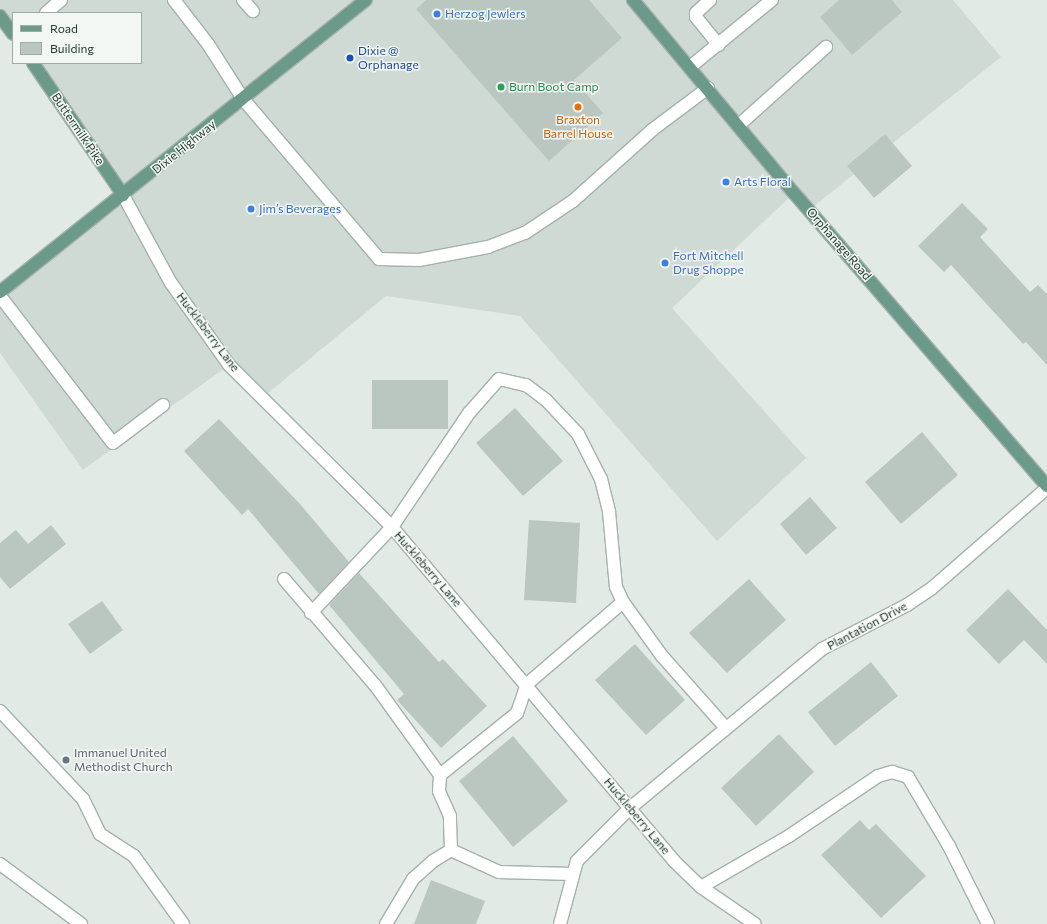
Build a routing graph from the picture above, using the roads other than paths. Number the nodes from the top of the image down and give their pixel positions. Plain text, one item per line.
1 (61, 0) edge
2 (174, 0) edge
3 (243, 0) edge
4 (366, 0) edge
5 (634, 0) edge
6 (710, 0) edge
7 (772, 0) edge
8 (253, 11) dead end
9 (47, 12) edge
10 (0, 16) edge
11 (12, 33) edge
12 (719, 45) junction
13 (826, 47) dead end
14 (34, 64) edge
15 (690, 67) junction
16 (708, 88) junction
17 (244, 99) junction
18 (739, 125) junction
19 (123, 195) junction
20 (0, 292) edge
21 (0, 296) edge
22 (163, 405) dead end
23 (1047, 487) edge
24 (392, 528) junction
25 (284, 579) dead end
26 (623, 602) junction
27 (311, 613) junction
28 (527, 684) junction
29 (0, 711) edge
30 (726, 728) junction
31 (440, 775) junction
32 (630, 808) junction
33 (451, 850) junction
34 (0, 864) edge
35 (572, 874) junction
36 (701, 887) junction
37 (81, 924) edge
38 (183, 924) edge
39 (386, 924) edge
40 (560, 924) edge
41 (755, 924) edge
42 (988, 924) edge

1 - 9 street
2 - 17 street
3 - 8 street
4 - 17 main road, Dixie Highway
5 - 15 main road, Orphanage Road
6 - 12 street
7 - 12 street
10 - 11 main road
12 - 15 street
13 - 18 street
14 - 19 main road, Buttermilk Pike
15 - 16 main road, Orphanage Road
16 - 17 street
16 - 18 main road, Orphanage Road
17 - 19 main road, Dixie Highway
18 - 23 main road, Orphanage Road
19 - 20 main road, Dixie Highway
19 - 24 street, Huckleberry Lane
21 - 22 street
23 - 30 street, Plantation Drive
24 - 26 street
24 - 27 street
24 - 28 street, Huckleberry Lane
25 - 27 street
26 - 28 street
26 - 30 street
27 - 31 street
28 - 31 street
28 - 32 street, Huckleberry Lane
29 - 38 street
30 - 32 street, Plantation Drive
31 - 33 street
32 - 35 street, Plantation Drive
32 - 36 street, Huckleberry Lane
33 - 35 street
33 - 39 street
34 - 37 street
35 - 40 street, Plantation Drive
36 - 41 street, Huckleberry Lane
36 - 42 street

